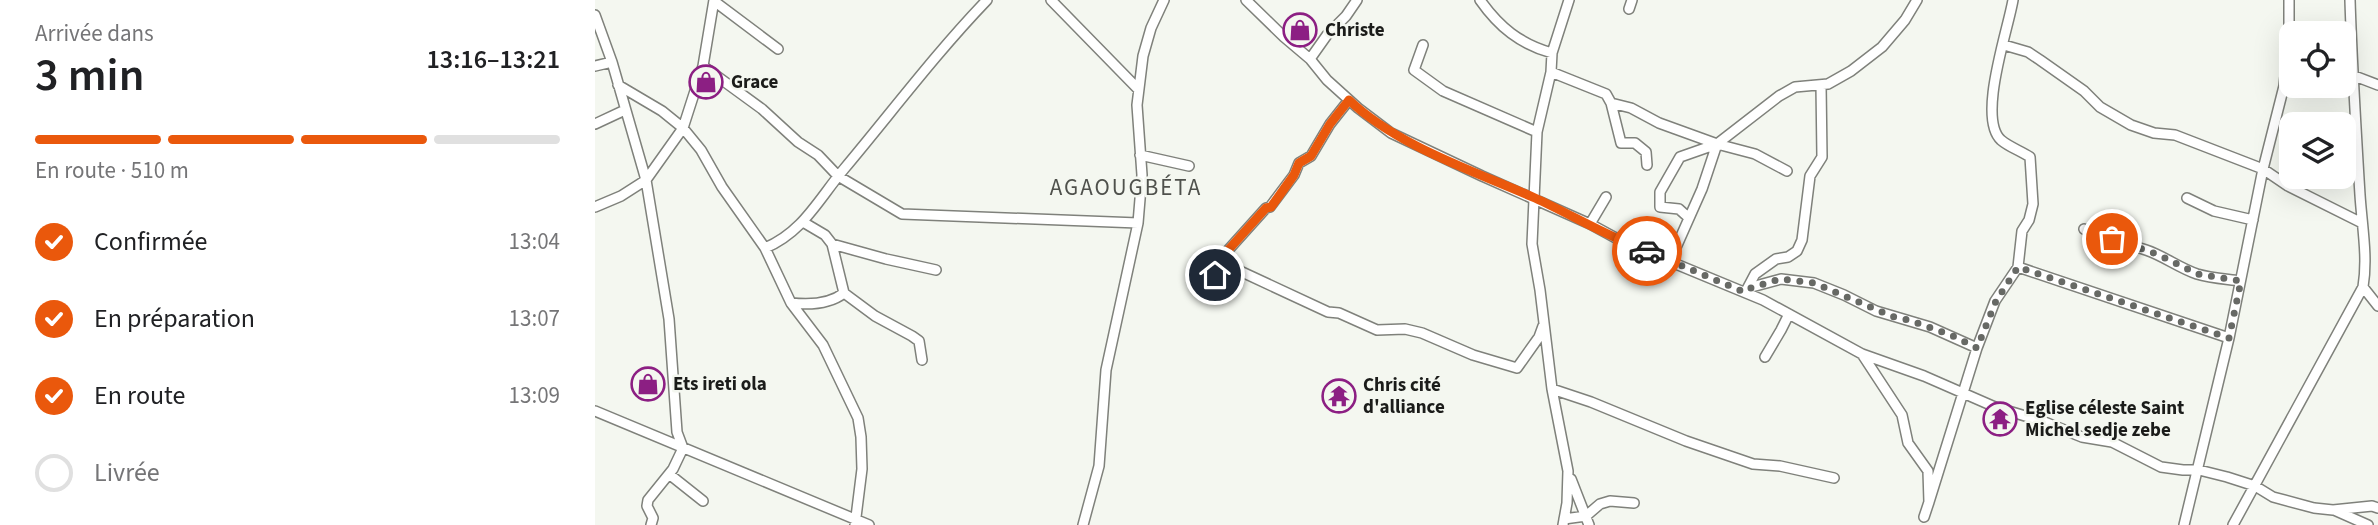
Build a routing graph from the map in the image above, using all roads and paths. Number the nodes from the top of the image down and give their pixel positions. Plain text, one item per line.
1 (714, 0) edge
2 (987, 0) edge
3 (1051, 0) edge
4 (1164, 0) edge
5 (1247, 0) edge
6 (1357, 0) edge
7 (1480, 0) edge
8 (1569, 0) edge
9 (1917, 0) edge
10 (2013, 0) edge
11 (2289, 0) edge
12 (2350, 0) edge
13 (595, 15) edge
14 (2351, 21) edge
15 (1423, 44) dead end
16 (2004, 45) junction
17 (778, 48) dead end
18 (1552, 53) junction
19 (1310, 59) junction
20 (612, 62) junction
21 (595, 66) edge
22 (703, 66) junction
23 (1551, 72) junction
24 (2356, 77) edge
25 (618, 85) junction
26 (1821, 85) junction
27 (2378, 85) edge
28 (1138, 89) junction
29 (2354, 98) edge
30 (1349, 100) junction
31 (1611, 103) junction
32 (690, 109) junction
33 (625, 110) junction
34 (671, 118) junction
35 (595, 124) edge
36 (683, 128) junction
37 (1537, 132) junction
38 (1717, 144) junction
39 (1140, 155) junction
40 (1647, 165) dead end
41 (1189, 166) dead end
42 (2263, 169) junction
43 (1787, 171) dead end
44 (838, 176) junction
45 (646, 180) junction
46 (1532, 197) junction
47 (1606, 197) dead end
48 (2187, 198) dead end
49 (595, 207) edge
50 (1689, 218) junction
51 (2253, 220) junction
52 (803, 222) junction
53 (1138, 223) junction
54 (2362, 223) junction
55 (1590, 224) junction
56 (2084, 229) dead end
57 (832, 244) junction
58 (765, 248) junction
59 (1221, 258) junction
60 (1670, 261) junction
61 (2018, 267) junction
62 (936, 270) dead end
63 (2241, 281) junction
64 (1212, 283) dead end
65 (2363, 287) junction
66 (1746, 290) junction
67 (844, 293) junction
68 (791, 303) junction
69 (2378, 306) edge
70 (1789, 314) junction
71 (1543, 324) junction
72 (2229, 338) junction
73 (1977, 348) junction
74 (1862, 354) junction
75 (1765, 357) dead end
76 (922, 360) dead end
77 (1552, 389) junction
78 (1963, 393) junction
79 (595, 411) edge
80 (677, 432) junction
81 (667, 441) junction
82 (683, 448) junction
83 (2199, 470) junction
84 (1568, 471) junction
85 (669, 474) junction
86 (1834, 478) dead end
87 (2255, 486) junction
88 (703, 501) dead end
89 (1929, 502) junction
90 (1634, 503) dead end
91 (2378, 508) edge
92 (2333, 510) junction
93 (1924, 517) dead end
94 (1588, 521) edge
95 (1563, 522) edge
96 (855, 523) edge
97 (651, 525) edge
98 (869, 525) edge
99 (1083, 525) edge
100 (2184, 525) edge
101 (2233, 525) edge
102 (2368, 525) edge

1 - 17 street
1 - 22 street
2 - 44 street
3 - 28 street
4 - 28 street
5 - 19 street
6 - 19 street
7 - 18 street
8 - 18 street
9 - 26 street
10 - 16 street
11 - 42 street
12 - 14 street
13 - 20 street
15 - 37 street
16 - 42 street
16 - 61 street
18 - 23 street
19 - 30 street
20 - 21 street
20 - 25 street
22 - 32 street
22 - 44 street
23 - 31 street
23 - 37 street
24 - 27 street
25 - 33 street
25 - 34 street
26 - 38 street
26 - 66 street
28 - 39 street
29 - 54 street
30 - 46 street
30 - 59 street
31 - 38 street
31 - 40 street
32 - 34 street
32 - 36 street
33 - 35 street
33 - 45 street
34 - 36 street
36 - 45 street
36 - 58 street
37 - 46 street
38 - 43 street
38 - 50 street
38 - 50 street
39 - 41 street
39 - 53 street
42 - 51 street
42 - 54 street
44 - 52 street
44 - 53 street
45 - 49 street
45 - 80 street
46 - 55 street
46 - 71 street
47 - 55 street
48 - 51 street
50 - 60 street
51 - 63 street
52 - 57 street
52 - 58 street
53 - 99 street
54 - 65 street
55 - 60 street
56 - 63 street
57 - 62 street
57 - 67 street
58 - 68 street
59 - 64 street
59 - 71 street
60 - 66 street
61 - 72 street
61 - 73 street
63 - 72 street
65 - 69 street
65 - 87 street
66 - 70 street
66 - 73 street
67 - 68 street
67 - 76 street
68 - 96 street
70 - 74 street
70 - 75 street
71 - 77 street
72 - 83 street
73 - 78 street
74 - 78 street
74 - 89 street
77 - 84 street
77 - 86 street
78 - 83 street
78 - 89 street
79 - 81 street
80 - 81 street
80 - 82 street
81 - 82 street
82 - 85 street
82 - 96 street
83 - 87 street
83 - 100 street
84 - 94 street
84 - 95 street
85 - 88 street
85 - 97 street
87 - 92 street
87 - 101 street
89 - 93 street
90 - 94 street
91 - 92 street
92 - 102 street
94 - 95 street
96 - 98 street

